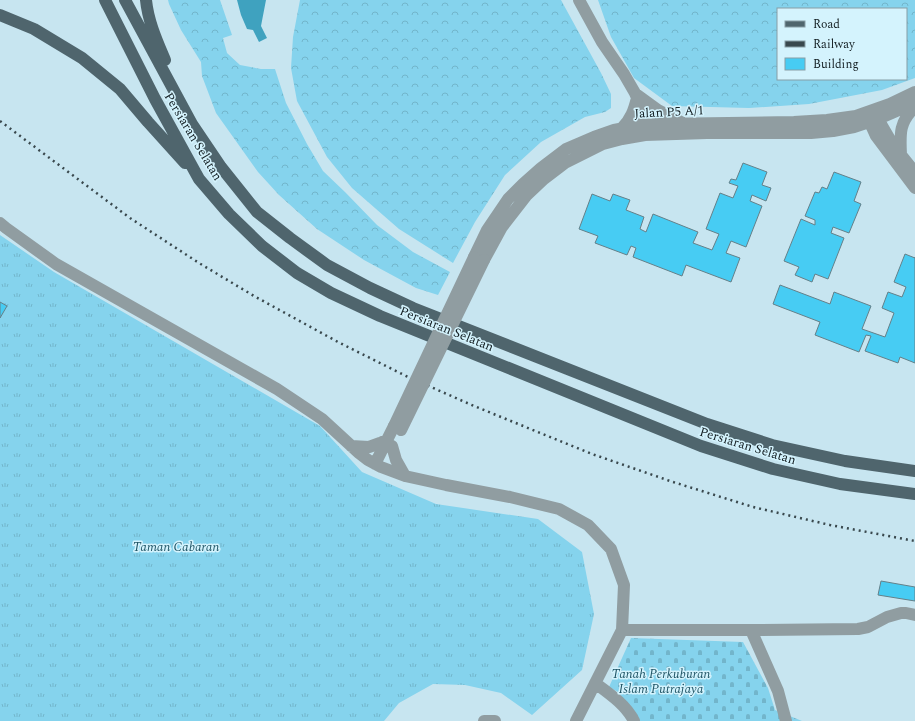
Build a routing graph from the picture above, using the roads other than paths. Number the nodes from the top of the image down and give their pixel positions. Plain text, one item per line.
1 (105, 0) edge
2 (125, 0) edge
3 (146, 0) edge
4 (579, 0) edge
5 (0, 15) edge
6 (915, 92) edge
7 (636, 96) junction
8 (915, 103) edge
9 (915, 107) edge
10 (872, 116) junction
11 (683, 123) junction
12 (192, 124) junction
13 (622, 128) junction
14 (645, 130) junction
15 (901, 156) junction
16 (915, 172) edge
17 (199, 178) junction
18 (915, 188) edge
19 (0, 223) edge
20 (479, 258) junction
21 (390, 443) junction
22 (351, 446) junction
23 (378, 466) junction
24 (915, 471) edge
25 (405, 476) junction
26 (915, 494) edge
27 (915, 615) edge
28 (622, 630) junction
29 (751, 630) junction
30 (595, 682) junction
31 (484, 721) edge
32 (495, 721) edge
33 (576, 721) edge
34 (634, 721) edge
35 (786, 721) edge

1 - 17 main road, Persiaran Selatan
2 - 12 main road, Persiaran Selatan
3 - 12 main road
4 - 7 street
5 - 17 main road
6 - 10 street, Jalan P5 A/1
7 - 11 street
7 - 13 street
7 - 14 street
8 - 10 street, Jalan P5 A/1
9 - 15 street
10 - 11 street, Jalan P5 A/1
10 - 14 street, Jalan P5 A/1
10 - 15 street
10 - 18 street
11 - 14 street, Jalan P5 A/1
12 - 24 main road, Persiaran Selatan
13 - 14 street, Jalan P5 A/1
13 - 20 street, Jalan P5 A/1
14 - 20 street, Jalan P5 A/1
15 - 16 street
17 - 26 main road, Persiaran Selatan
19 - 22 street
20 - 21 street, bridge
21 - 22 street
21 - 23 street
21 - 25 street
22 - 23 street
23 - 25 street
25 - 28 street
27 - 29 street
28 - 29 street
28 - 30 street
29 - 35 street
30 - 33 street
30 - 34 street
31 - 32 street

